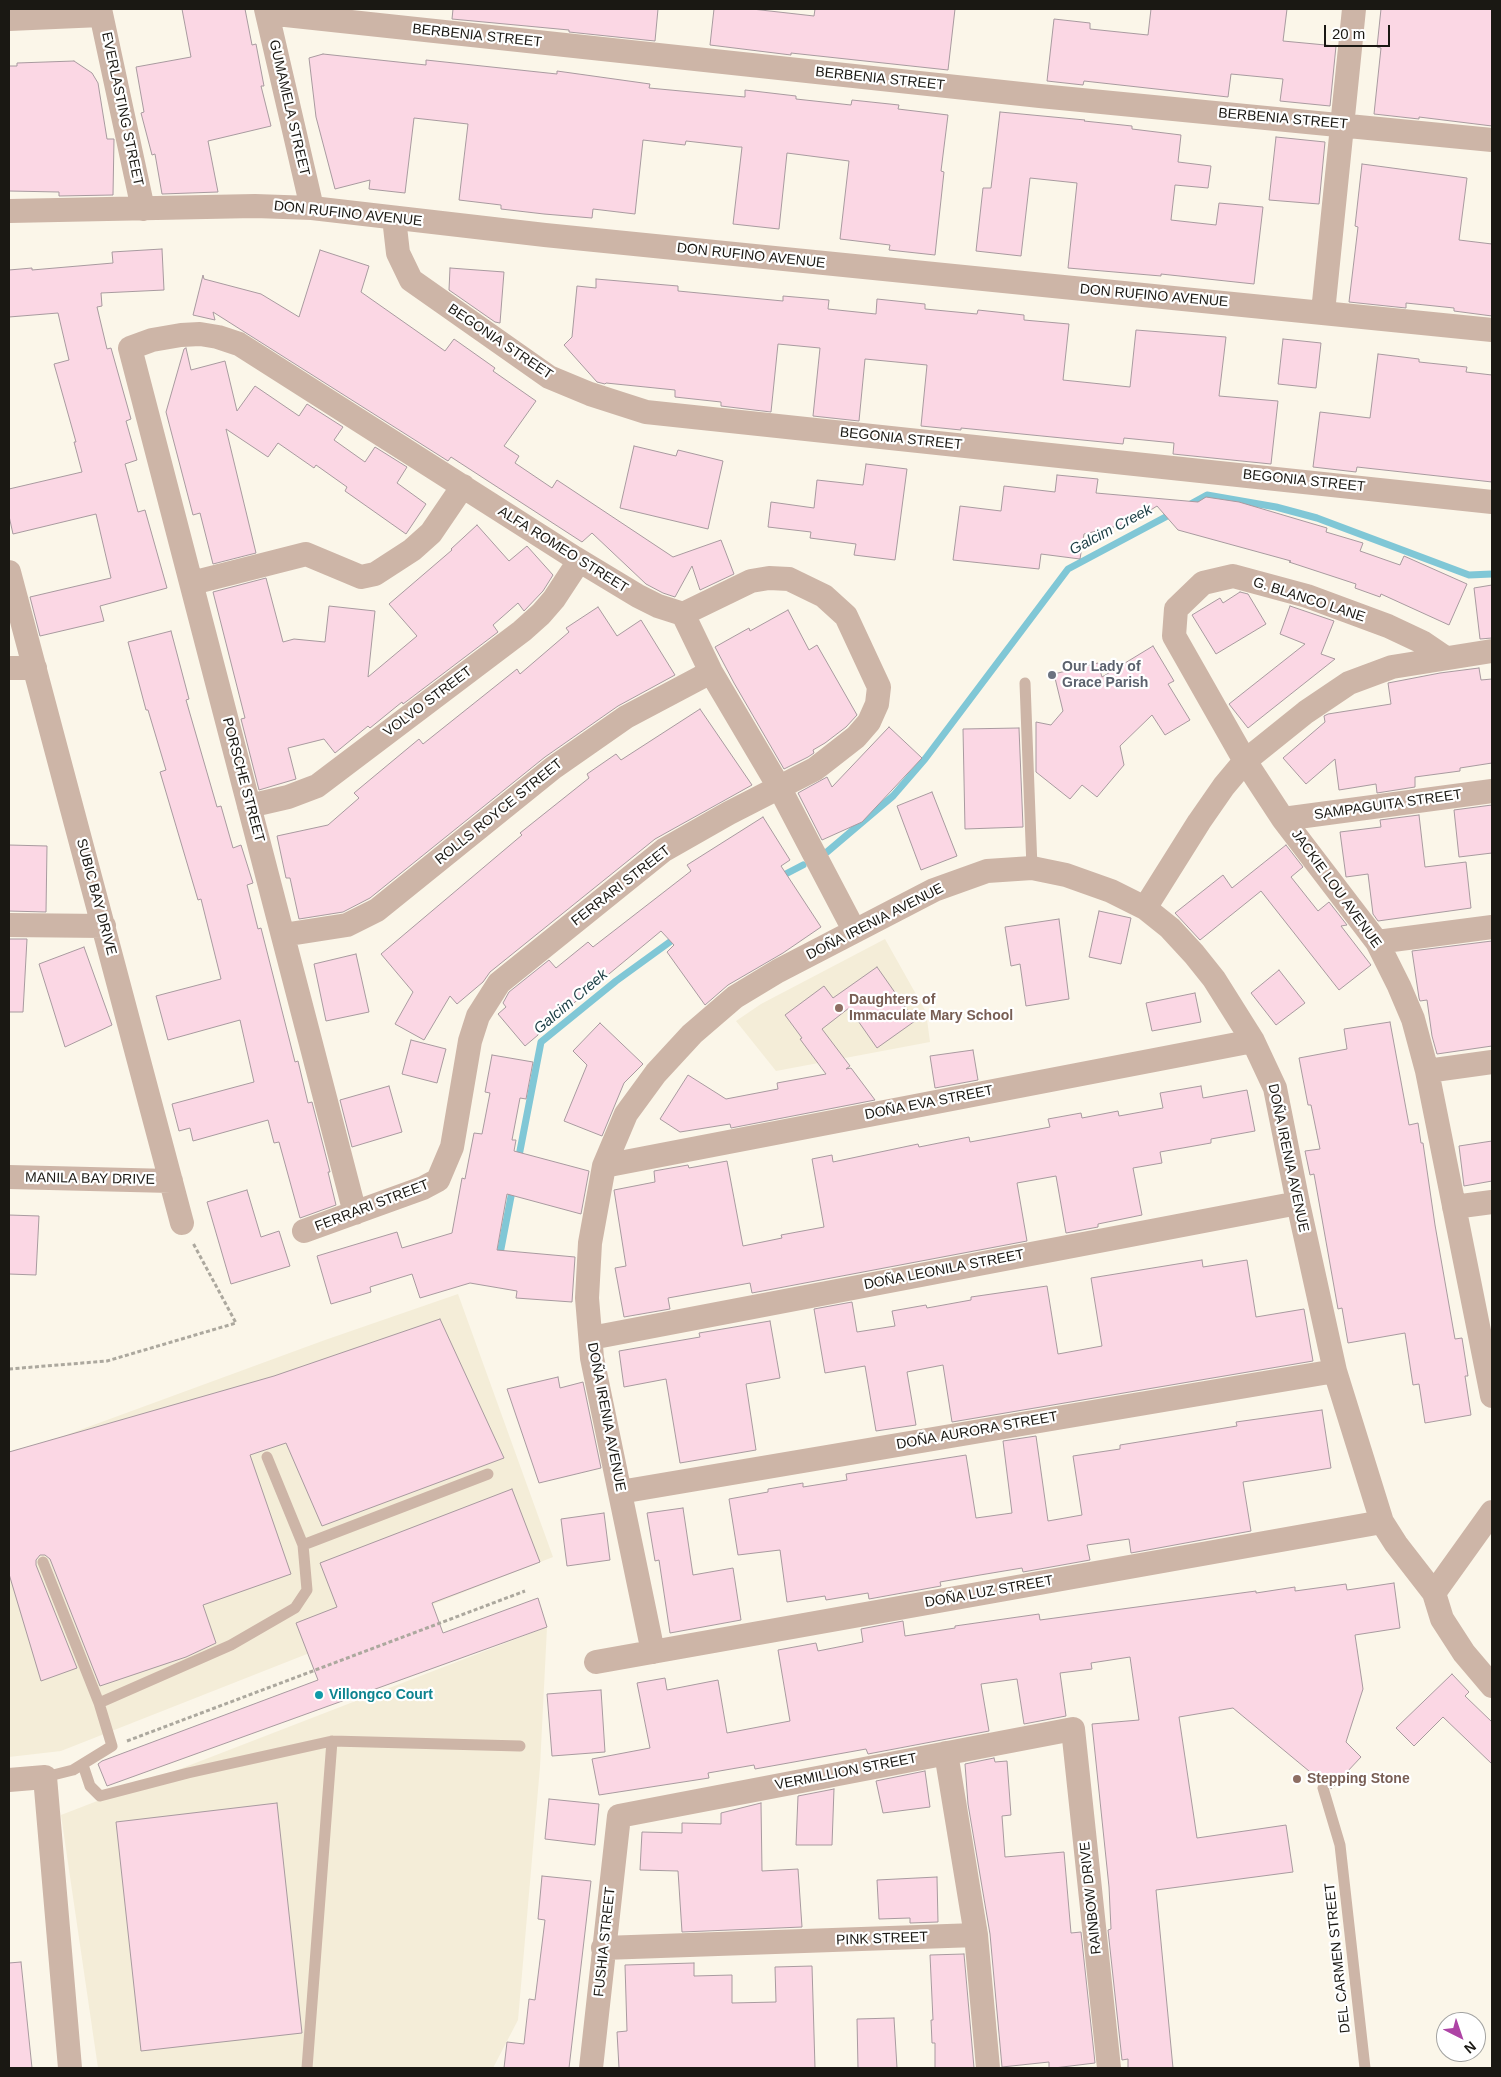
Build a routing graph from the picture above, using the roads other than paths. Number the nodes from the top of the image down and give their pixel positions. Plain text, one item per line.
1 (1354, 9) edge
2 (267, 11) edge
3 (101, 12) edge
4 (9, 19) edge
5 (1342, 124) junction
6 (1492, 140) edge
7 (312, 208) junction
8 (143, 209) junction
9 (9, 211) edge
10 (394, 218) junction
11 (1323, 312) junction
12 (1492, 330) edge
13 (130, 348) joint
14 (463, 486) junction
15 (1492, 502) edge
16 (580, 560) junction
17 (9, 572) edge
18 (192, 583) junction
19 (1176, 609) joint
20 (683, 614) junction
21 (1492, 651) edge
22 (1444, 657) junction
23 (9, 668) edge
24 (34, 668) junction
25 (711, 672) junction
26 (1025, 683) dead end
27 (1245, 761) junction
28 (779, 788) junction
29 (1492, 791) edge
30 (250, 806) junction
31 (1283, 818) junction
32 (1032, 868) junction
33 (1145, 908) junction
34 (9, 925) edge
35 (104, 926) junction
36 (1492, 927) edge
37 (854, 930) junction
38 (283, 935) junction
39 (1377, 942) junction
40 (1253, 1041) junction
41 (1492, 1062) edge
42 (1426, 1071) junction
43 (604, 1166) junction
44 (9, 1177) edge
45 (171, 1181) junction
46 (1492, 1202) edge
47 (1298, 1203) junction
48 (1454, 1207) junction
49 (355, 1213) junction
50 (182, 1223) road end
51 (304, 1231) dead end
52 (590, 1338) junction
53 (1486, 1340) edge
54 (1335, 1371) junction
55 (1492, 1396) edge
56 (268, 1458) dead end
57 (488, 1474) dead end
58 (620, 1492) junction
59 (1492, 1512) edge
60 (1382, 1522) junction
61 (303, 1545) junction
62 (43, 1562) dead end
63 (1434, 1593) junction
64 (653, 1652) junction
65 (596, 1662) dead end
66 (1492, 1686) edge
67 (99, 1703) junction
68 (1073, 1729) joint
69 (332, 1742) junction
70 (520, 1746) dead end
71 (946, 1753) junction
72 (83, 1765) junction
73 (45, 1777) junction
74 (9, 1780) edge
75 (1323, 1788) dead end
76 (619, 1816) joint
77 (976, 1935) junction
78 (603, 1948) junction
79 (70, 2068) edge
80 (307, 2068) edge
81 (591, 2068) edge
82 (988, 2068) edge
83 (1109, 2068) edge
84 (1365, 2068) edge

1 - 5 street
2 - 5 street, BERBENIA STREET
2 - 7 street, GUMAMELA STREET
3 - 4 street
3 - 8 street, EVERLASTING STREET
5 - 6 street, BERBENIA STREET
5 - 11 street
7 - 8 street, DON RUFINO AVENUE
7 - 10 street, DON RUFINO AVENUE
8 - 9 street, DON RUFINO AVENUE
10 - 11 street, DON RUFINO AVENUE
10 - 15 street, BEGONIA STREET
11 - 12 street, DON RUFINO AVENUE
13 - 14 street, ALFA ROMEO STREET
13 - 18 street, PORSCHE STREET
14 - 16 street, ALFA ROMEO STREET
14 - 18 street
16 - 20 street, ALFA ROMEO STREET
16 - 30 street, VOLVO STREET
17 - 24 street, SUBIC BAY DRIVE
18 - 30 street, PORSCHE STREET
19 - 22 street, G. BLANCO LANE
19 - 27 street, JACKIE LOU AVENUE
20 - 25 street
20 - 28 street, FERRARI STREET
21 - 22 street
22 - 27 street
23 - 24 street
24 - 35 street, SUBIC BAY DRIVE
25 - 28 street
25 - 38 street, ROLLS ROYCE STREET
26 - 32 lane
27 - 31 street, JACKIE LOU AVENUE
27 - 33 street
28 - 37 street
28 - 49 street, FERRARI STREET
29 - 31 street, SAMPAGUITA STREET
30 - 38 street, PORSCHE STREET
31 - 39 street, JACKIE LOU AVENUE
32 - 33 street, DOÑA IRENIA AVENUE
32 - 37 street, DOÑA IRENIA AVENUE
33 - 40 street, DOÑA IRENIA AVENUE
34 - 35 street
35 - 45 street, SUBIC BAY DRIVE
36 - 39 street
37 - 43 street, DOÑA IRENIA AVENUE
38 - 49 street, PORSCHE STREET
39 - 42 street, JACKIE LOU AVENUE
40 - 43 street, DOÑA EVA STREET
40 - 47 street, DOÑA IRENIA AVENUE
41 - 42 street
42 - 48 street, JACKIE LOU AVENUE
43 - 52 street, DOÑA IRENIA AVENUE
44 - 45 street, MANILA BAY DRIVE
45 - 50 street, SUBIC BAY DRIVE
46 - 48 street
47 - 52 street, DOÑA LEONILA STREET
47 - 54 street, DOÑA IRENIA AVENUE
48 - 53 street, JACKIE LOU AVENUE
49 - 51 street, FERRARI STREET
52 - 58 street, DOÑA IRENIA AVENUE
53 - 55 street, JACKIE LOU AVENUE
54 - 58 street, DOÑA AURORA STREET
54 - 60 street, DOÑA IRENIA AVENUE
56 - 61 lane
57 - 61 lane
58 - 64 street, DOÑA IRENIA AVENUE
59 - 63 street
60 - 63 street, DOÑA IRENIA AVENUE
60 - 64 street, DOÑA LUZ STREET
61 - 67 lane
62 - 67 lane
63 - 66 street
64 - 65 street, DOÑA LUZ STREET
67 - 72 lane
68 - 71 street, VERMILLION STREET
68 - 83 street, RAINBOW DRIVE
69 - 70 lane
69 - 72 lane
69 - 80 lane
71 - 76 street, VERMILLION STREET
71 - 77 street
72 - 73 lane
73 - 74 street
73 - 79 street
75 - 84 lane, DEL CARMEN STREET
76 - 78 street, FUSHIA STREET
77 - 78 street, PINK STREET
77 - 82 street
78 - 81 street, FUSHIA STREET

